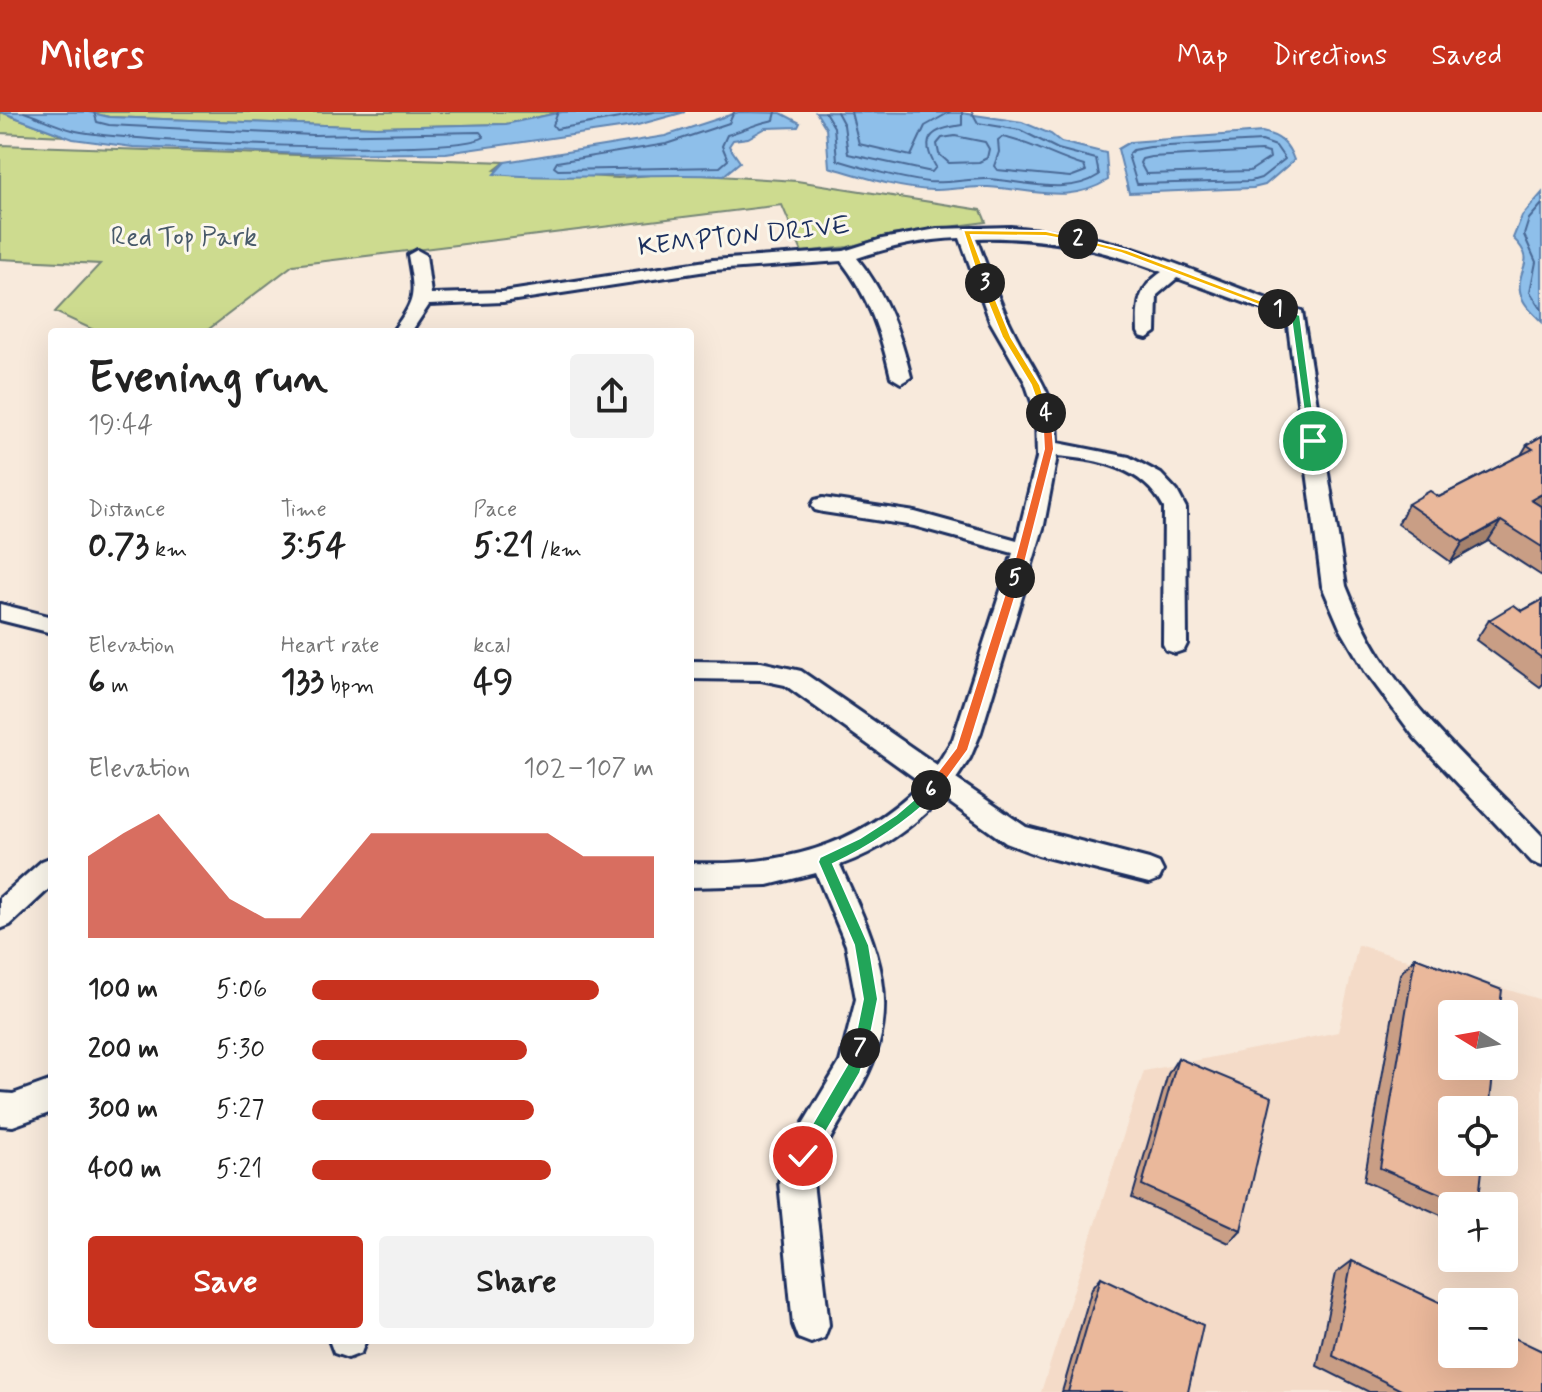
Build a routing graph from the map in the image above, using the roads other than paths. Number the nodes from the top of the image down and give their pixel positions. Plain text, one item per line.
1 (966, 232) junction
2 (417, 255) dead end
3 (846, 256) junction
4 (1177, 271) junction
5 (424, 300) junction
6 (405, 328) edge
7 (1147, 332) dead end
8 (901, 377) dead end
9 (1049, 449) junction
10 (823, 505) dead end
11 (1024, 549) junction
12 (0, 612) edge
13 (48, 624) edge
14 (1175, 644) dead end
15 (694, 670) edge
16 (940, 782) junction
17 (1542, 854) edge
18 (825, 862) junction
19 (1149, 871) dead end
20 (48, 872) edge
21 (694, 875) edge
22 (3, 908) edge
23 (48, 1097) edge
24 (0, 1109) edge
25 (811, 1325) dead end

1 - 3 street, KEMPTON DRIVE
1 - 4 street, KEMPTON DRIVE
1 - 9 street
2 - 5 street
3 - 5 street, KEMPTON DRIVE
3 - 8 street
4 - 7 street
4 - 17 street, KEMPTON DRIVE
5 - 6 street
9 - 11 street
9 - 14 street
10 - 11 street
11 - 16 street
12 - 13 street
15 - 16 street
16 - 18 street
16 - 19 street
18 - 21 street
18 - 25 street
20 - 22 street
23 - 24 street

